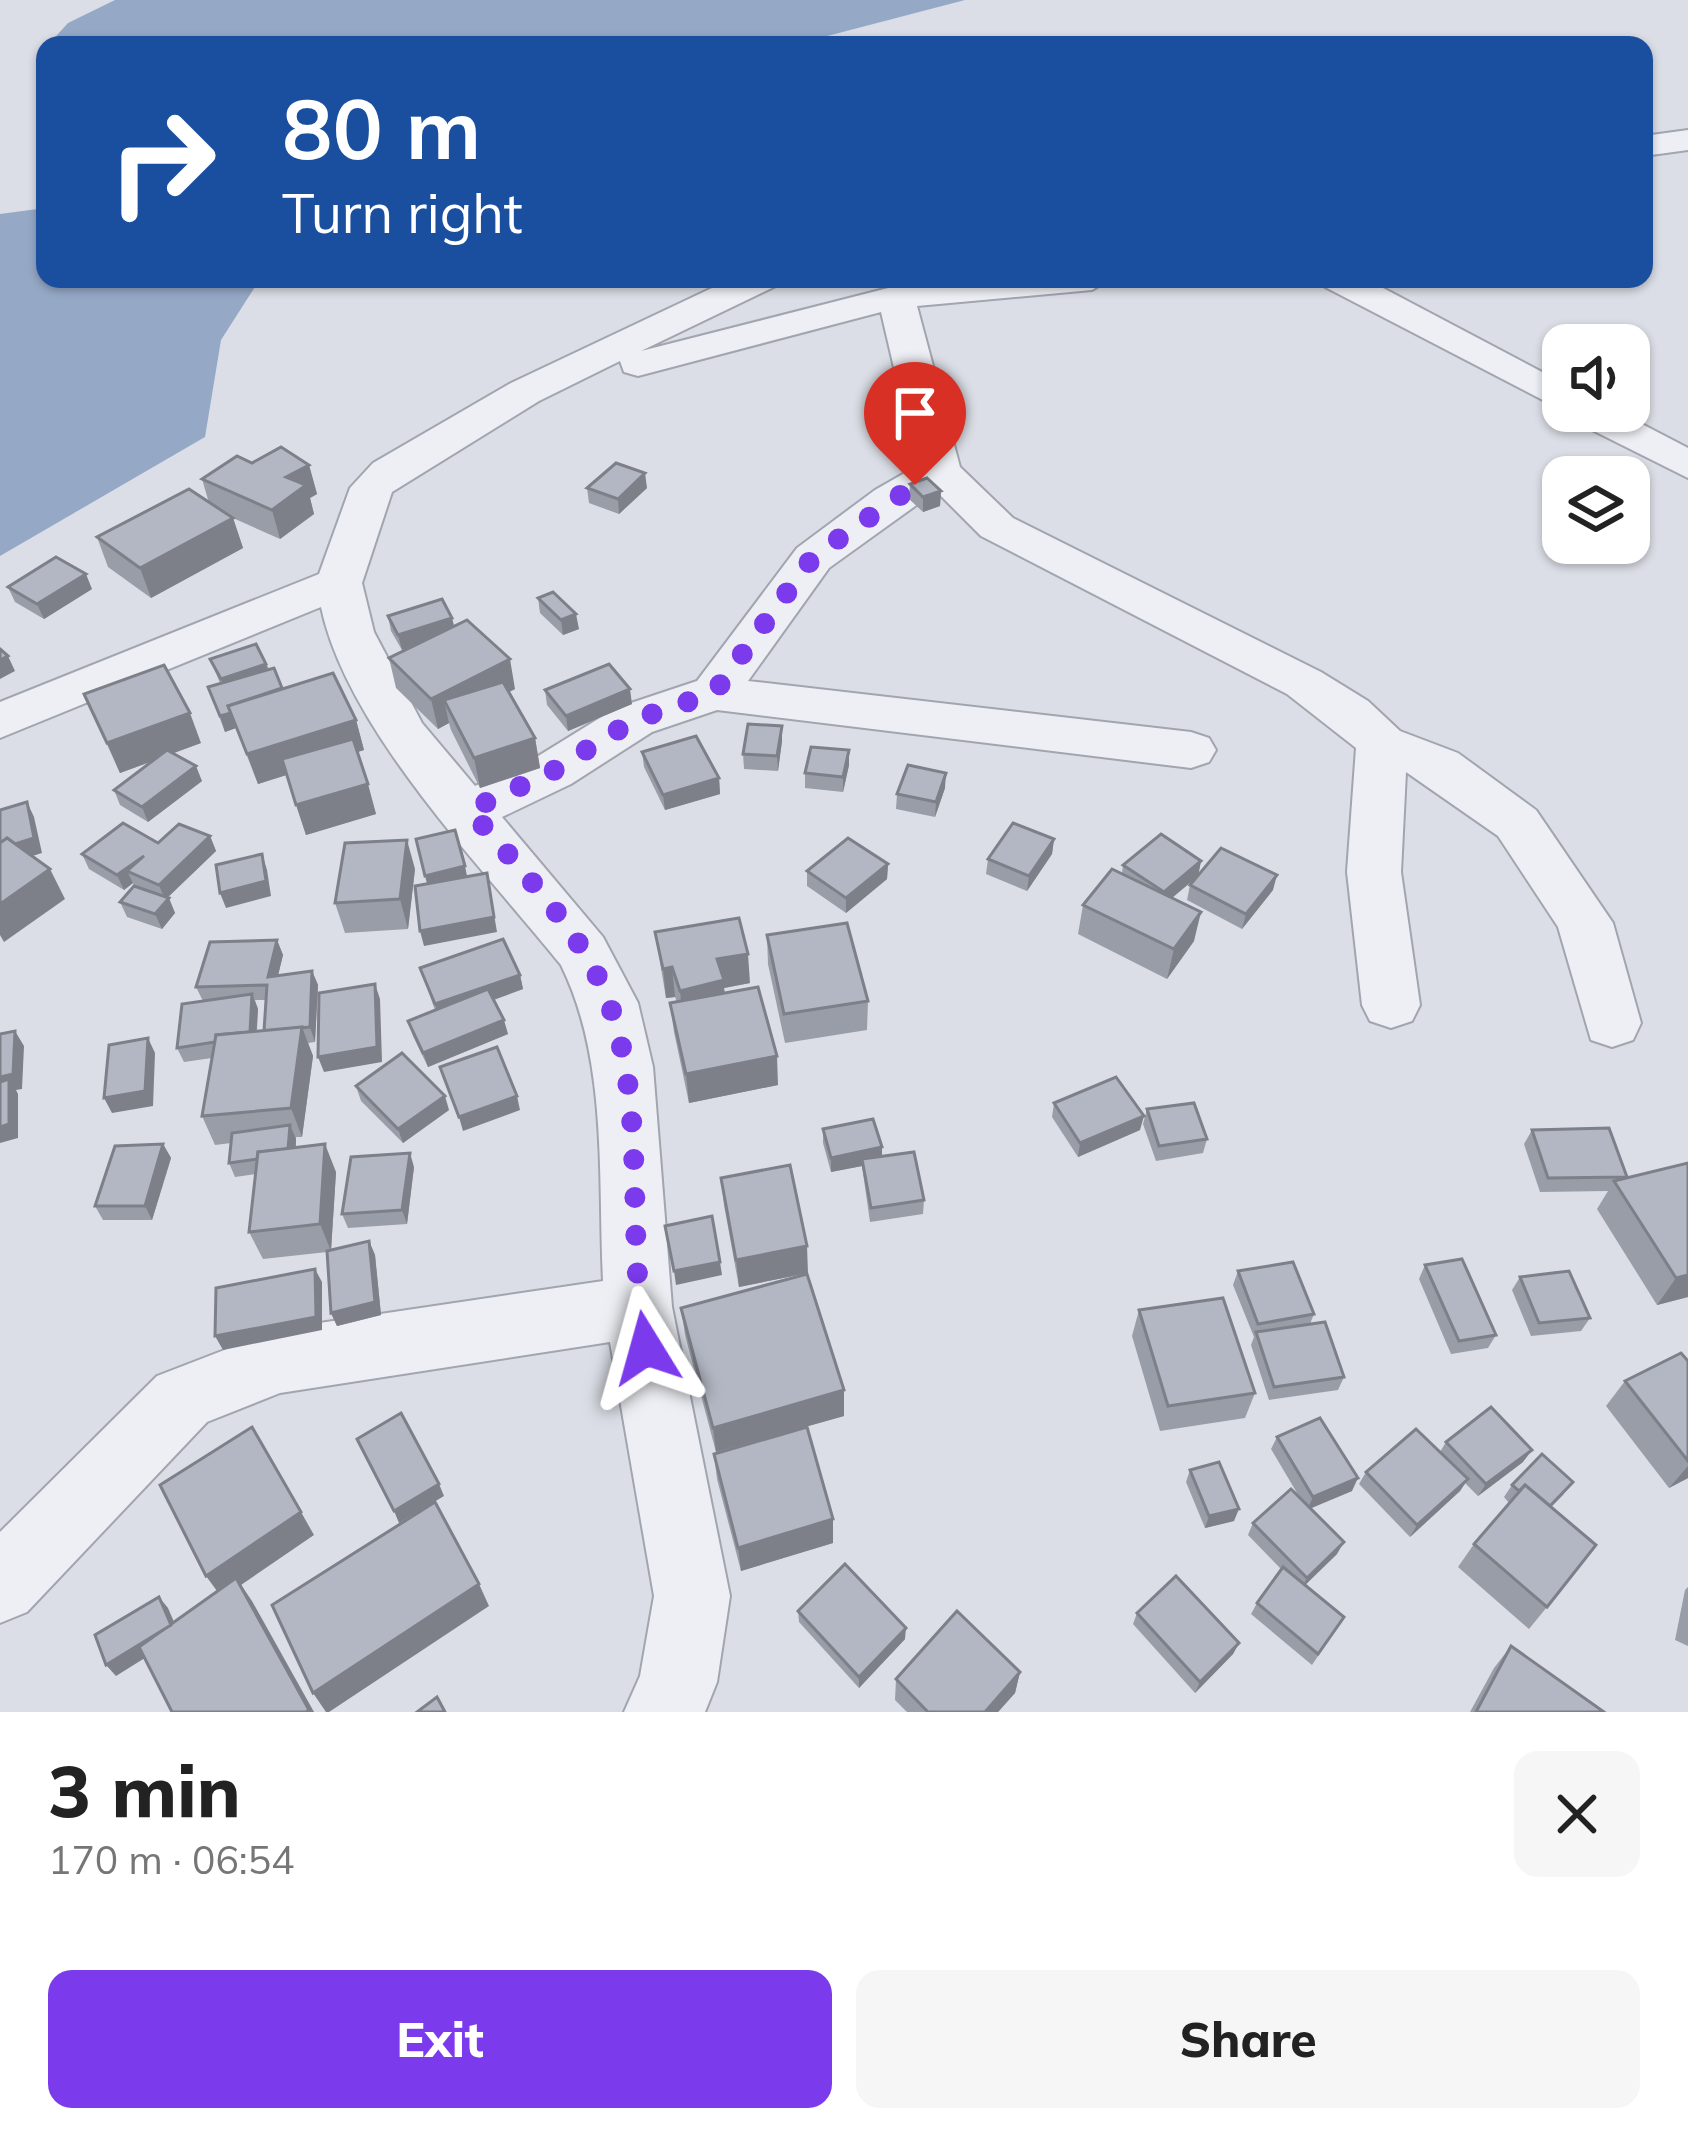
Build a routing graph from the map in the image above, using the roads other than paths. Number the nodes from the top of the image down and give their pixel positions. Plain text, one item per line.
1 (1688, 140) edge
2 (1653, 145) edge
3 (742, 288) edge
4 (994, 288) edge
5 (1355, 288) edge
6 (896, 297) junction
7 (1542, 388) edge
8 (525, 392) junction
9 (1626, 432) edge
10 (1688, 465) edge
11 (940, 471) junction
12 (339, 583) junction
13 (714, 693) junction
14 (0, 721) edge
15 (1382, 743) junction
16 (1191, 750) dead end
17 (470, 810) junction
18 (1390, 1005) dead end
19 (1612, 1023) dead end
20 (638, 1307) junction
21 (0, 1585) edge
22 (664, 1712) edge

1 - 2 street
3 - 8 street
4 - 6 street
5 - 7 street
6 - 8 street
6 - 11 street
8 - 12 street
9 - 10 street
11 - 13 street
11 - 15 street
12 - 14 street
12 - 17 street
13 - 16 street
13 - 17 street
15 - 18 street
15 - 19 street
17 - 20 street
20 - 21 street
20 - 22 street

